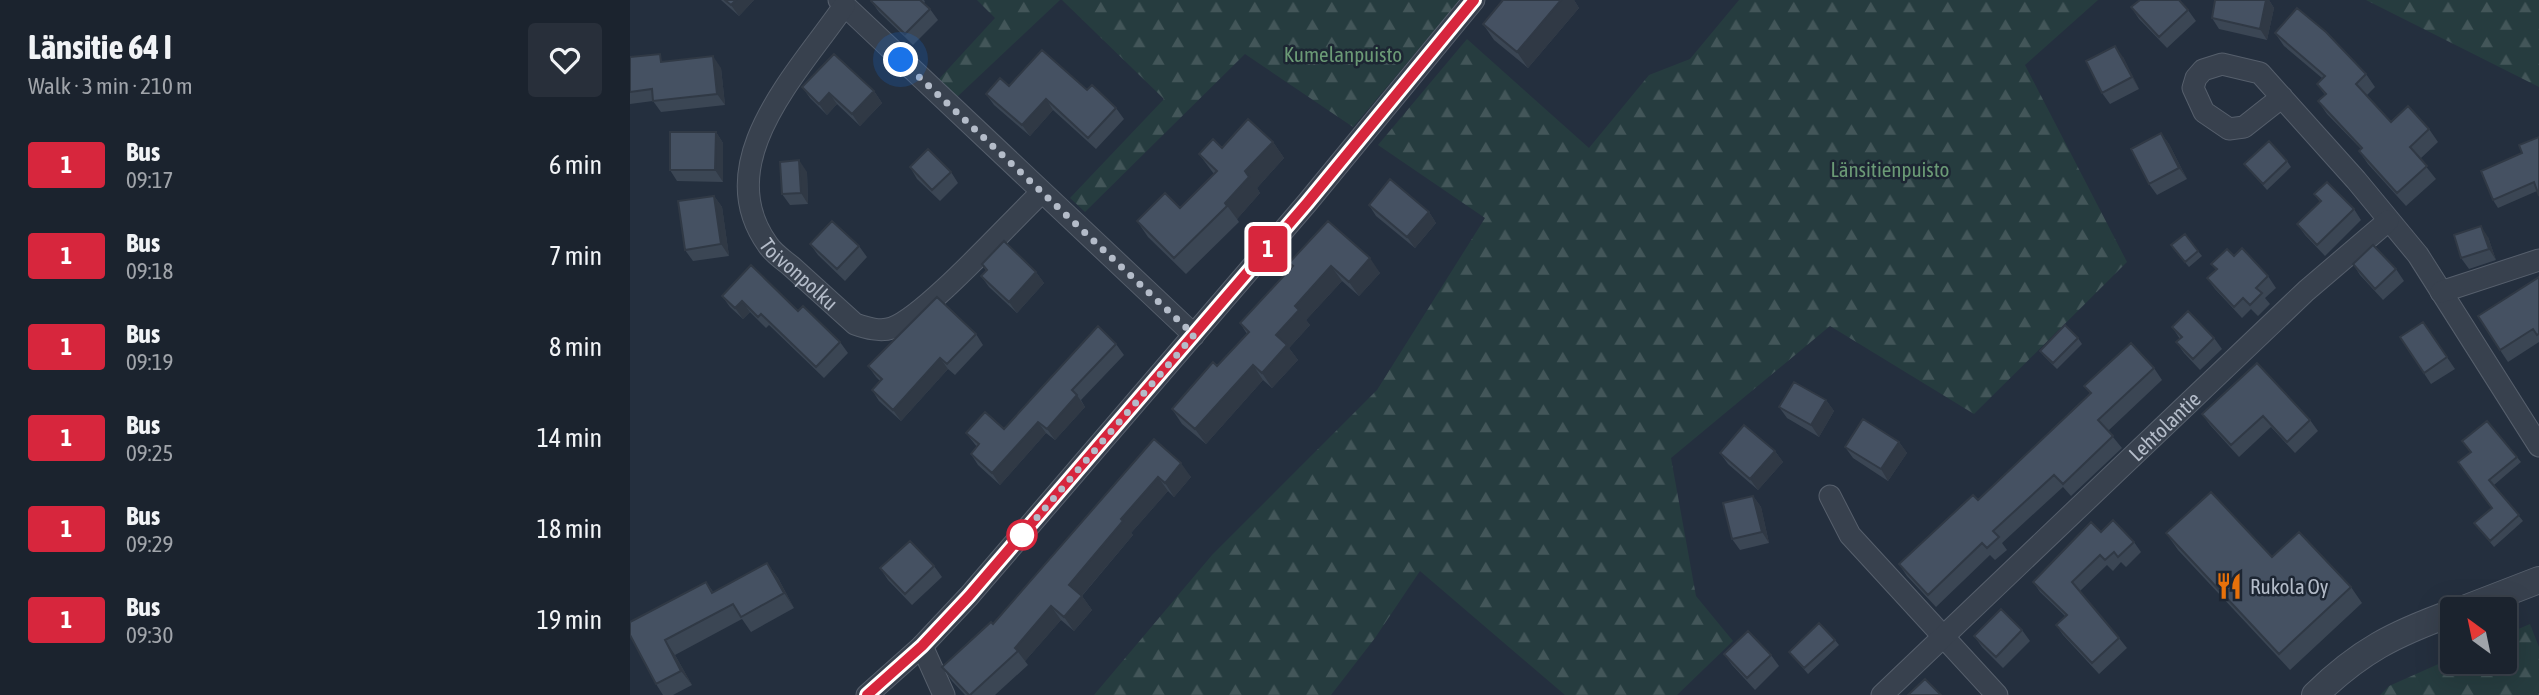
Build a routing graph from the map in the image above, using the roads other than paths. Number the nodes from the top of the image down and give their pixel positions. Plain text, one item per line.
1 (1474, 0) edge
2 (842, 3) edge
3 (2282, 97) dead end
4 (1041, 193) junction
5 (2388, 221) junction
6 (2539, 260) edge
7 (2441, 292) junction
8 (1194, 335) junction
9 (2539, 446) edge
10 (1830, 496) dead end
11 (2539, 580) edge
12 (2495, 597) edge
13 (2440, 617) edge
14 (1944, 636) junction
15 (922, 646) junction
16 (867, 695) edge
17 (944, 695) edge
18 (1882, 695) edge
19 (1997, 695) edge
20 (2315, 695) edge

1 - 8 street
2 - 4 street
2 - 4 street, Toivonpolku
3 - 5 street
4 - 8 street
5 - 7 street
5 - 14 street, Lehtolantie
6 - 7 street
7 - 9 street
8 - 15 street
10 - 14 street
11 - 12 street
13 - 20 street
14 - 18 street, Lehtolantie
14 - 19 street
15 - 16 street
15 - 17 street

